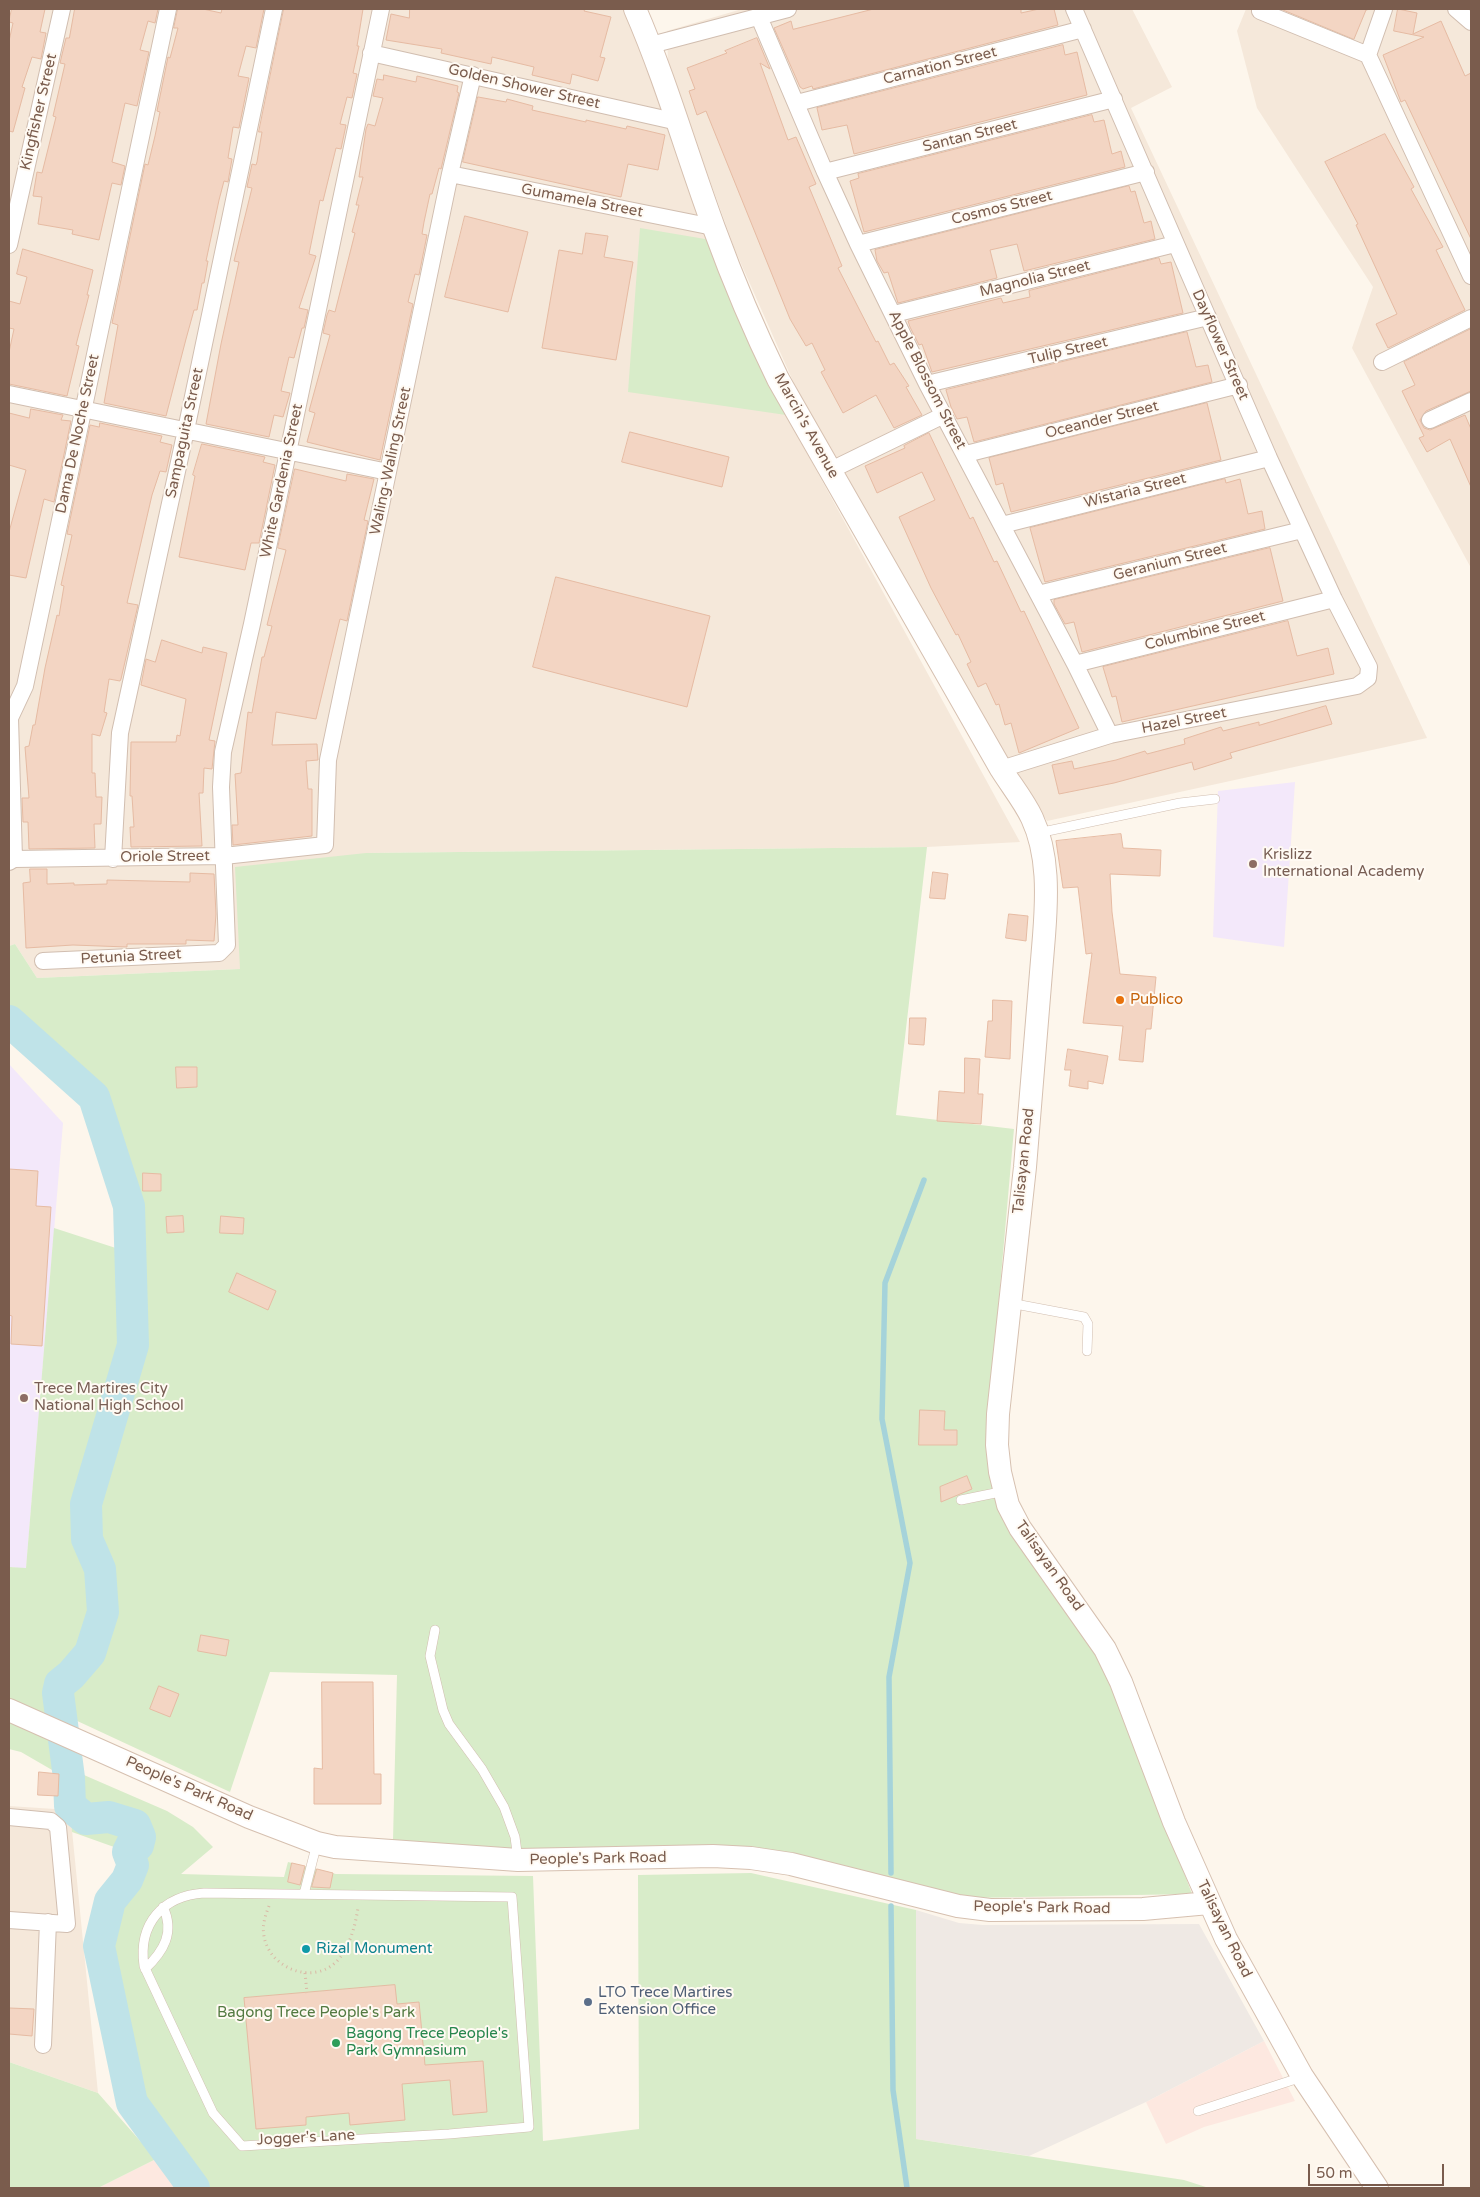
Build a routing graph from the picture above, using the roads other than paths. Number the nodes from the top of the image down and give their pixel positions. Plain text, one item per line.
1 (62, 9) edge
2 (168, 9) edge
3 (274, 9) edge
4 (381, 9) edge
5 (635, 9) edge
6 (788, 9) edge
7 (1074, 9) edge
8 (1384, 9) edge
9 (1456, 9) edge
10 (1260, 11) dead end
11 (759, 17) junction
12 (1471, 22) edge
13 (1083, 29) junction
14 (651, 45) junction
15 (371, 52) junction
16 (1368, 55) junction
17 (473, 75) junction
18 (1114, 99) junction
19 (797, 103) junction
20 (678, 122) junction
21 (825, 172) junction
22 (1146, 172) junction
23 (450, 174) junction
24 (713, 227) junction
25 (858, 244) junction
26 (1175, 244) junction
27 (9, 245) edge
28 (1471, 276) edge
29 (894, 314) junction
30 (1208, 317) junction
31 (1471, 318) edge
32 (1382, 362) dead end
33 (927, 384) junction
34 (1239, 385) junction
35 (9, 394) edge
36 (1471, 401) edge
37 (84, 409) junction
38 (944, 415) junction
39 (1430, 420) dead end
40 (186, 430) junction
41 (288, 451) junction
42 (966, 454) junction
43 (1269, 458) junction
44 (830, 470) junction
45 (388, 472) junction
46 (1002, 525) junction
47 (1302, 530) junction
48 (1038, 594) junction
49 (1334, 599) junction
50 (1075, 664) junction
51 (1368, 678) joint
52 (9, 713) edge
53 (1110, 735) junction
54 (1001, 769) junction
55 (1215, 799) dead end
56 (1034, 825) junction
57 (322, 847) joint
58 (224, 856) junction
59 (113, 859) junction
60 (11, 861) edge
61 (219, 953) joint
62 (43, 961) dead end
63 (1009, 1303) junction
64 (1087, 1350) dead end
65 (1005, 1491) junction
66 (961, 1500) dead end
67 (435, 1630) dead end
68 (9, 1710) edge
69 (9, 1817) edge
70 (317, 1843) junction
71 (518, 1860) junction
72 (304, 1894) junction
73 (1209, 1903) junction
74 (163, 1907) junction
75 (9, 1920) edge
76 (48, 1922) junction
77 (145, 1968) junction
78 (43, 2045) dead end
79 (1302, 2076) junction
80 (1198, 2111) dead end
81 (1377, 2188) edge

1 - 27 street, Kingfisher Street
2 - 37 street, Dama De Noche Street
3 - 40 street, Sampaguita Street
4 - 15 street, White Gardenia Street
5 - 14 main road, Marcin's Avenue
6 - 11 street
7 - 13 street, Dayflower Street
8 - 16 street
9 - 12 street
10 - 16 street
11 - 14 street
11 - 19 street, Apple Blossom Street
13 - 18 street, Dayflower Street
13 - 19 street, Carnation Street
14 - 20 main road, Marcin's Avenue
15 - 17 street, Golden Shower Street
15 - 41 street, White Gardenia Street
16 - 28 street
17 - 20 street, Golden Shower Street
17 - 23 street, Waling-Waling Street
18 - 21 street, Santan Street
18 - 22 street, Dayflower Street
19 - 21 street, Apple Blossom Street
20 - 24 main road, Marcin's Avenue
21 - 25 street, Apple Blossom Street
22 - 25 street, Cosmos Street
22 - 26 street, Dayflower Street
23 - 24 street, Gumamela Street
23 - 45 street, Waling-Waling Street
24 - 44 main road, Marcin's Avenue
25 - 29 street, Apple Blossom Street
26 - 29 street, Magnolia Street
26 - 30 street, Dayflower Street
29 - 33 street, Apple Blossom Street
30 - 33 street, Tulip Street
30 - 34 street, Dayflower Street
31 - 32 street
33 - 38 street, Apple Blossom Street
34 - 42 street, Oceander Street
34 - 43 street, Dayflower Street
35 - 37 street
36 - 39 street
37 - 40 street
37 - 52 street, Dama De Noche Street
38 - 42 street, Apple Blossom Street
38 - 44 street
40 - 41 street
40 - 59 street, Sampaguita Street
41 - 45 street
41 - 58 street, White Gardenia Street
42 - 46 street, Apple Blossom Street
43 - 46 street, Wistaria Street
43 - 47 street, Dayflower Street
44 - 54 main road, Marcin's Avenue
45 - 57 street, Waling-Waling Street
46 - 48 street, Apple Blossom Street
47 - 48 street, Geranium Street
47 - 49 street, Dayflower Street
48 - 50 street, Apple Blossom Street
49 - 50 street, Columbine Street
49 - 51 street, Dayflower Street
50 - 53 street, Apple Blossom Street
51 - 53 street, Hazel Street
52 - 60 street, Dama De Noche Street
53 - 54 street, Hazel Street
54 - 56 main road, Marcin's Avenue
55 - 56 lane
56 - 63 main road, Talisayan Road
57 - 58 street, Oriole Street
58 - 59 street, Oriole Street
58 - 61 street, White Gardenia Street
59 - 60 street, Oriole Street
61 - 62 street, Petunia Street
63 - 64 lane
63 - 65 main road, Talisayan Road
65 - 66 lane
65 - 73 main road, Talisayan Road
67 - 71 lane
68 - 70 main road, People's Park Road
69 - 76 street
70 - 71 main road, People's Park Road
70 - 72 lane
71 - 73 main road, People's Park Road
72 - 74 lane
72 - 77 lane
73 - 79 main road, Talisayan Road
74 - 77 lane
74 - 77 lane
75 - 76 street
76 - 78 street
79 - 80 lane
79 - 81 main road, Talisayan Road

